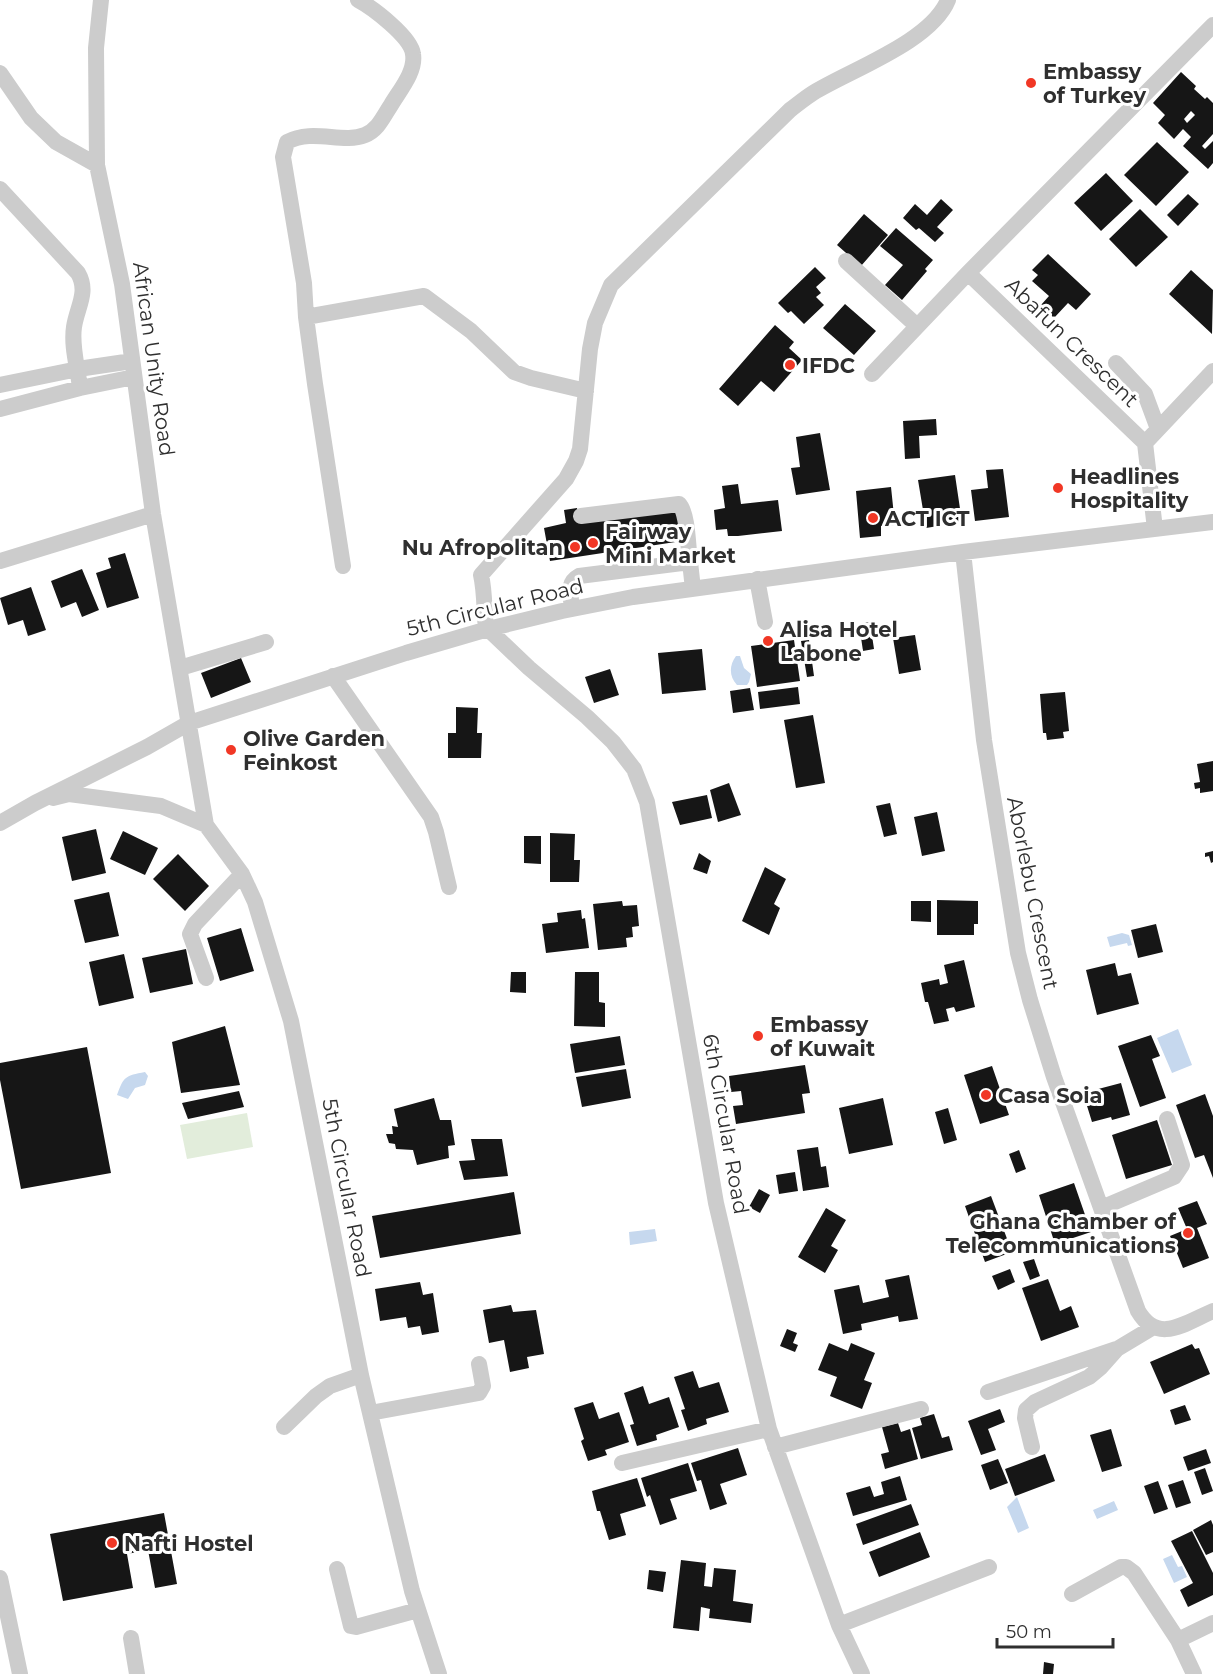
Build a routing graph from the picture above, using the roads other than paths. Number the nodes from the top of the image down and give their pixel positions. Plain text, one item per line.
1 (101, 0) edge
2 (358, 0) edge
3 (948, 0) edge
4 (1213, 25) edge
5 (0, 73) edge
6 (97, 165) junction
7 (0, 189) edge
8 (846, 261) dead end
9 (968, 273) junction
10 (306, 317) junction
11 (917, 326) junction
12 (1116, 363) dead end
13 (78, 369) junction
14 (133, 369) junction
15 (1213, 371) edge
16 (872, 374) dead end
17 (0, 386) edge
18 (80, 388) junction
19 (586, 391) junction
20 (0, 409) edge
21 (1158, 429) junction
22 (1145, 443) junction
23 (153, 514) junction
24 (581, 516) dead end
25 (1213, 522) edge
26 (1155, 529) junction
27 (963, 552) junction
28 (0, 561) edge
29 (690, 562) junction
30 (343, 566) dead end
31 (757, 579) junction
32 (693, 589) junction
33 (572, 609) junction
34 (765, 622) dead end
35 (487, 629) junction
36 (266, 642) dead end
37 (180, 668) junction
38 (333, 676) junction
39 (189, 723) junction
40 (35, 802) junction
41 (1, 819) edge
42 (206, 825) junction
43 (242, 874) junction
44 (449, 887) dead end
45 (206, 978) dead end
46 (1167, 1119) dead end
47 (1101, 1208) junction
48 (1213, 1311) edge
49 (1152, 1328) junction
50 (1117, 1349) junction
51 (479, 1364) dead end
52 (361, 1375) junction
53 (988, 1392) dead end
54 (921, 1409) dead end
55 (370, 1413) junction
56 (284, 1427) dead end
57 (770, 1429) junction
58 (1032, 1446) dead end
59 (775, 1447) junction
60 (622, 1463) dead end
61 (989, 1567) dead end
62 (337, 1569) dead end
63 (0, 1578) edge
64 (1071, 1594) dead end
65 (418, 1610) junction
66 (1213, 1623) edge
67 (839, 1625) junction
68 (131, 1638) dead end
69 (1178, 1640) junction
70 (20, 1674) edge
71 (137, 1674) edge
72 (439, 1674) edge
73 (862, 1674) edge
74 (1194, 1674) edge

1 - 6 street, African Unity Road
2 - 10 street
3 - 19 street
4 - 9 street
5 - 6 street
6 - 14 street, African Unity Road
7 - 13 street
8 - 11 street
9 - 11 street
9 - 22 street, Abafun Crescent
10 - 19 street
10 - 30 street
11 - 16 street
12 - 21 street
13 - 14 street
13 - 17 street
13 - 18 street
14 - 18 street
14 - 23 street, African Unity Road
15 - 21 street
18 - 20 street
19 - 35 street
21 - 22 street
22 - 26 street
23 - 28 street
23 - 37 street, African Unity Road
24 - 29 street
25 - 26 street, 5th Circular Road
26 - 27 street, 5th Circular Road
27 - 31 street, 5th Circular Road
27 - 47 street, Aborlebu Crescent
29 - 32 street
29 - 33 street
31 - 32 street, 5th Circular Road
31 - 34 street
32 - 33 street, 5th Circular Road
33 - 35 street, 5th Circular Road
35 - 38 street, 5th Circular Road
35 - 57 street, 6th Circular Road
36 - 37 street
37 - 39 street, African Unity Road
38 - 39 street, 5th Circular Road
38 - 44 street
39 - 40 street, 5th Circular Road
39 - 42 street, 5th Circular Road
40 - 41 street, 5th Circular Road
40 - 42 street
42 - 43 street, 5th Circular Road
43 - 45 street
43 - 52 street, 5th Circular Road
46 - 47 street
47 - 49 street, Aborlebu Crescent
48 - 49 street
49 - 50 street
50 - 53 street
50 - 58 street
51 - 55 street
52 - 55 street, 5th Circular Road
52 - 56 street
54 - 59 street
55 - 65 street, 5th Circular Road
57 - 59 street, 6th Circular Road
57 - 60 street
59 - 67 street, 6th Circular Road
61 - 67 street
62 - 65 street
63 - 70 street
64 - 69 street
65 - 72 street, 5th Circular Road
66 - 69 street
67 - 73 street, 6th Circular Road
68 - 71 street
69 - 74 street

